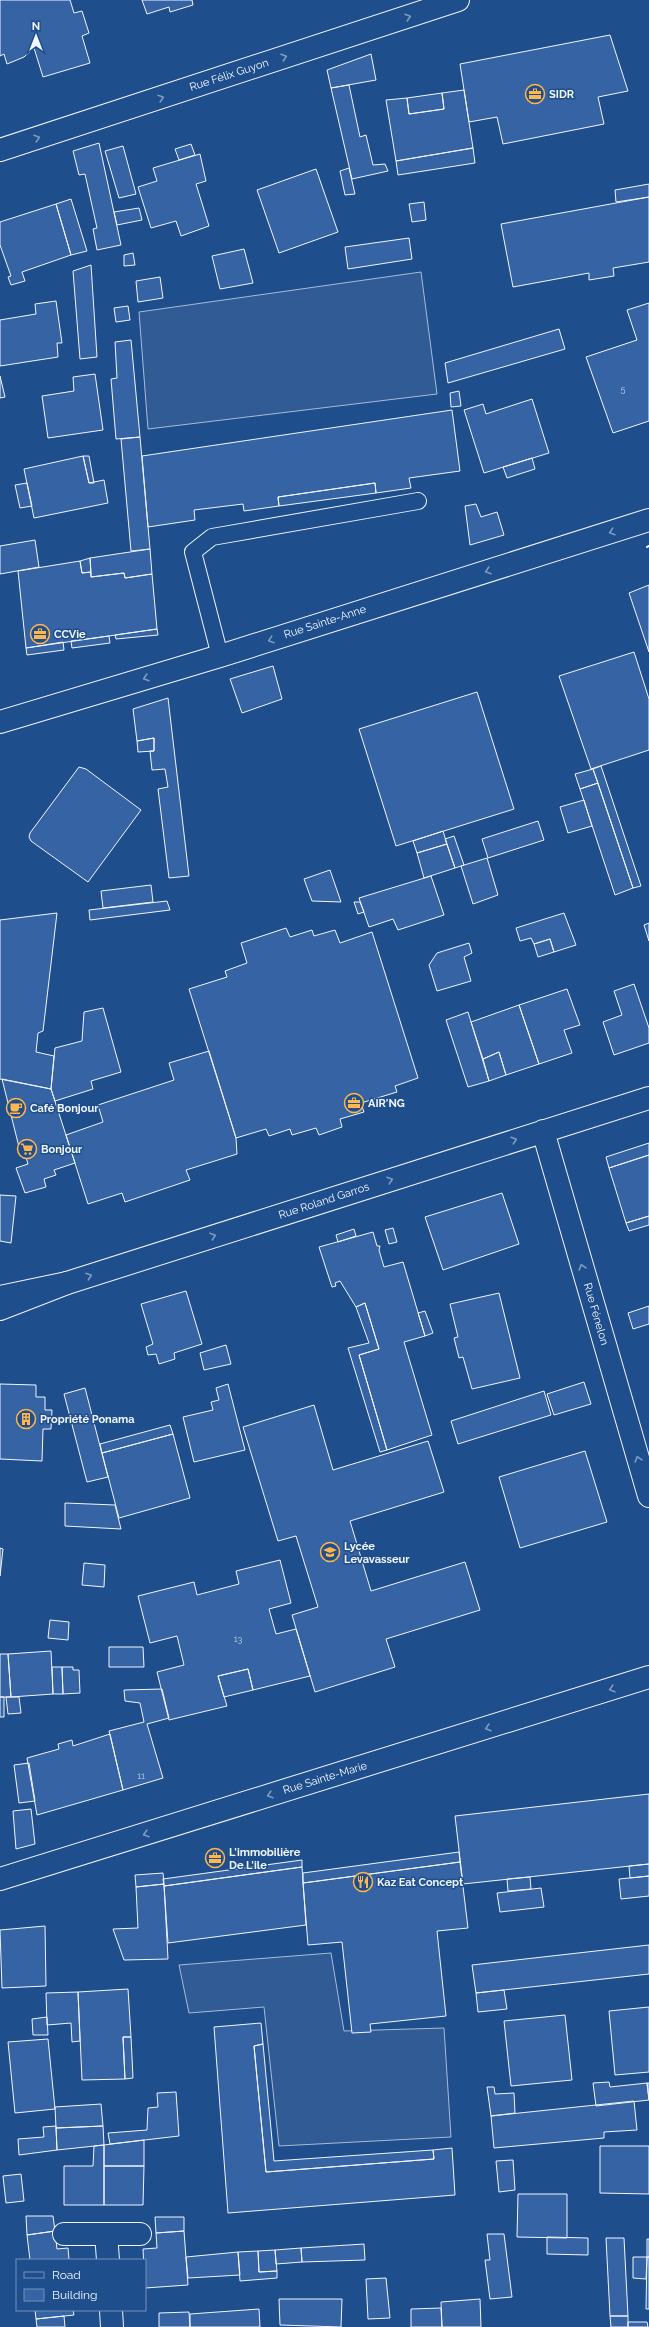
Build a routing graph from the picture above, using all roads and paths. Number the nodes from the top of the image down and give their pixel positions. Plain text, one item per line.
1 (458, 0) edge
2 (0, 150) edge
3 (418, 501) dead end
4 (649, 520) edge
5 (220, 656) junction
6 (0, 722) edge
7 (649, 1098) edge
8 (542, 1131) junction
9 (67, 1283) junction
10 (0, 1296) edge
11 (0, 1309) edge
12 (649, 1496) edge
13 (649, 1677) edge
14 (0, 1879) edge
15 (64, 2234) dead end
16 (106, 2234) junction
17 (140, 2234) dead end
18 (108, 2259) edge
19 (111, 2311) edge
20 (112, 2327) edge

2 -> 1 street, Rue Félix Guyon
3 - 5 lane
4 -> 5 street, Rue Sainte-Anne
5 -> 6 street, Rue Sainte-Anne
7 - 8 street, Rue Roland Garros
9 -> 8 street, Rue Roland Garros
12 -> 8 street, Rue Fénelon
9 - 10 street
9 - 11 street, Rue Roland Garros
13 -> 14 street, Rue Sainte-Marie
15 - 16 street
16 - 17 street
16 - 18 street
19 - 20 street

